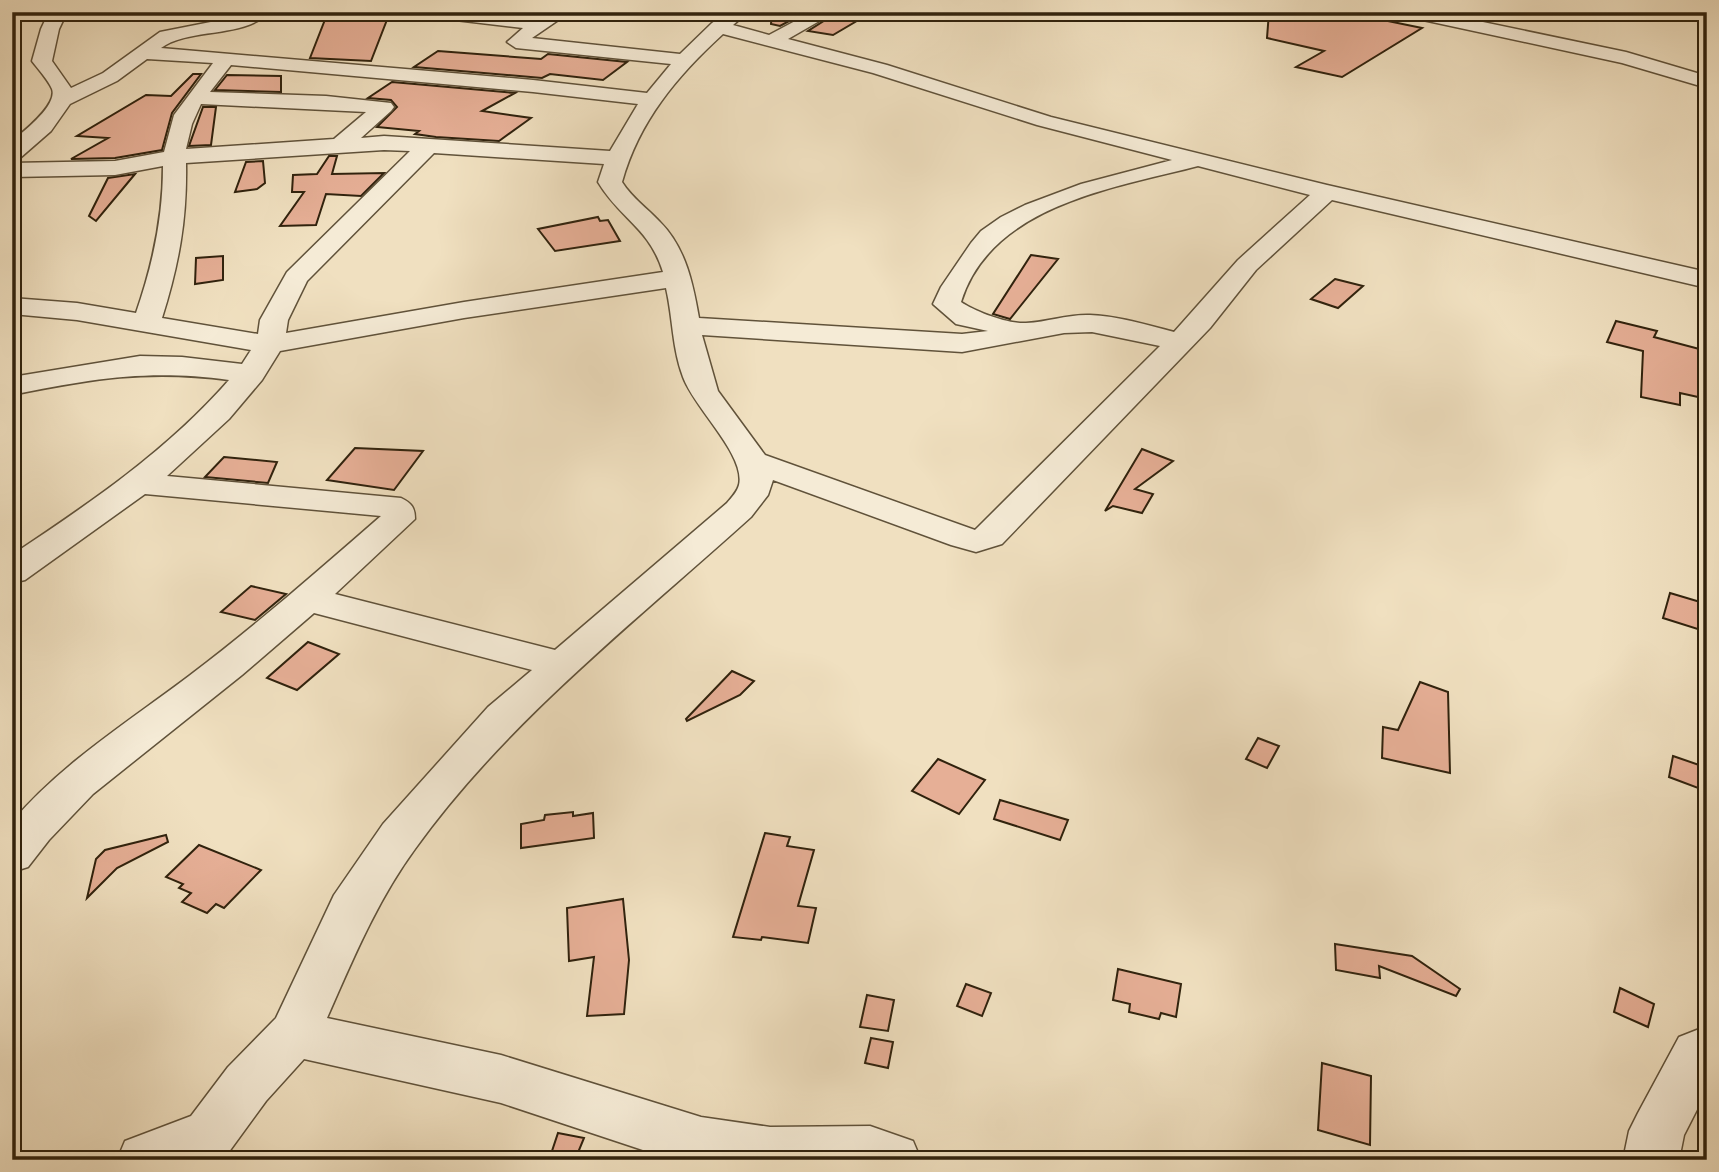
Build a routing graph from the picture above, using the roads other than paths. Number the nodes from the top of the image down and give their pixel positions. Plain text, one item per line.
1 (58, 12) edge
2 (260, 12) edge
3 (430, 12) edge
4 (561, 12) edge
5 (826, 12) edge
6 (1415, 13) edge
7 (729, 19) edge
8 (539, 24) junction
9 (769, 42) junction
10 (146, 53) junction
11 (227, 58) junction
12 (684, 60) junction
13 (1707, 80) edge
14 (196, 98) junction
15 (63, 100) junction
16 (654, 100) junction
17 (340, 145) junction
18 (428, 146) junction
19 (12, 153) edge
20 (173, 157) junction
21 (617, 158) junction
22 (1200, 159) junction
23 (12, 170) edge
24 (1327, 192) junction
25 (678, 278) junction
26 (1707, 280) edge
27 (12, 306) edge
28 (146, 324) junction
29 (685, 326) junction
30 (1028, 333) junction
31 (1180, 343) junction
32 (270, 344) junction
33 (252, 374) junction
34 (12, 386) edge
35 (752, 461) junction
36 (135, 483) junction
37 (12, 572) edge
38 (308, 600) junction
39 (562, 665) junction
40 (12, 854) edge
41 (294, 1034) junction
42 (1707, 1049) edge
43 (195, 1148) edge
44 (877, 1158) edge
45 (145, 1160) edge
46 (1651, 1160) edge

1 - 15 street
2 - 10 street
3 - 8 street
4 - 8 street
5 - 9 street
6 - 13 street
7 - 9 street
7 - 12 street
8 - 12 street
9 - 22 street
10 - 11 street
10 - 15 street
11 - 14 street
11 - 16 street
12 - 16 street
14 - 17 street
14 - 20 street
15 - 19 street
16 - 21 street
17 - 18 street
17 - 20 street
18 - 21 street
18 - 32 street
20 - 23 street
20 - 28 street
21 - 25 street
22 - 24 street
22 - 30 street
24 - 26 street
24 - 31 street
25 - 29 street
25 - 32 street
27 - 28 street
28 - 32 street
29 - 30 street
29 - 35 street
30 - 31 street
31 - 35 street
32 - 33 street
33 - 34 street
33 - 36 street
35 - 39 street
36 - 37 street
36 - 38 street
38 - 39 street
38 - 40 street
39 - 41 street
41 - 43 street
41 - 44 street
42 - 46 street
43 - 45 street

